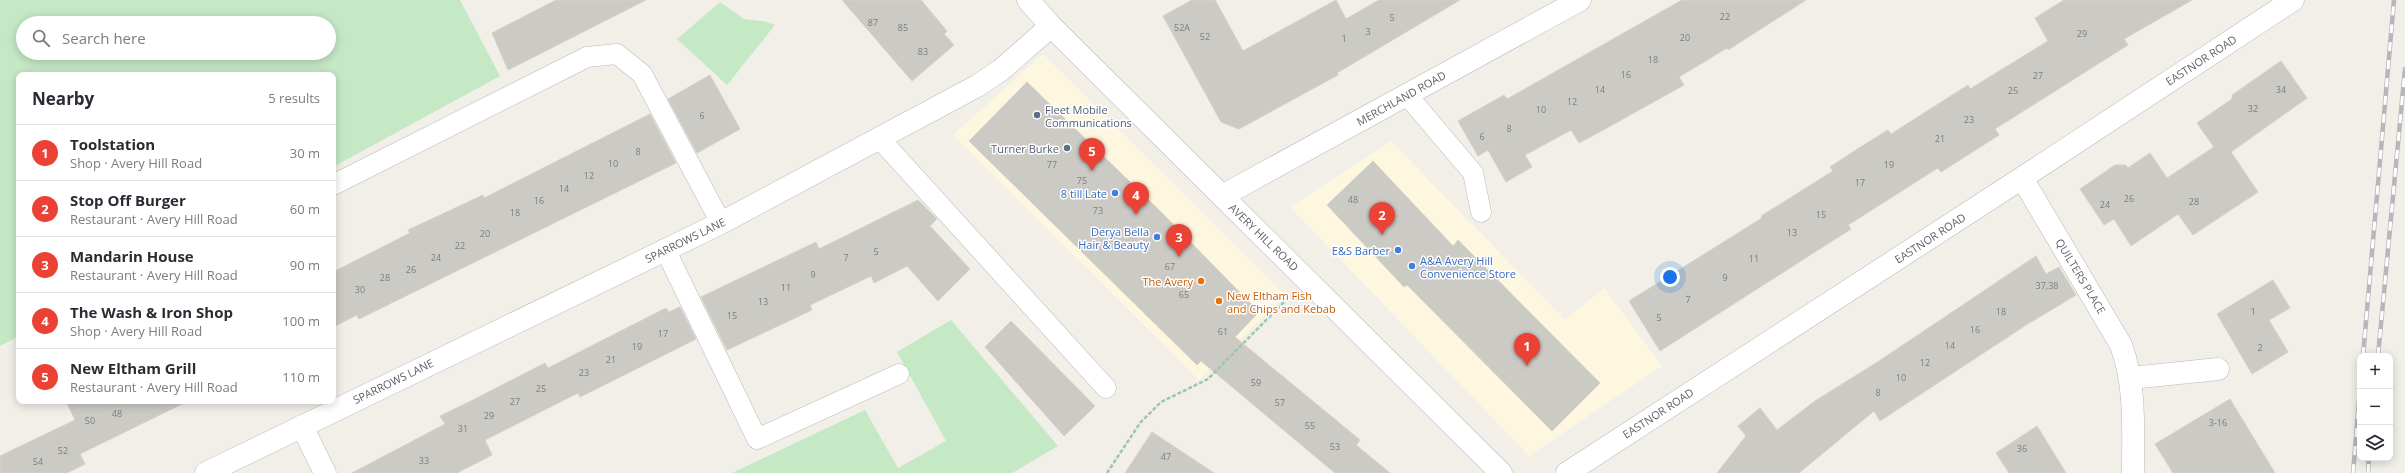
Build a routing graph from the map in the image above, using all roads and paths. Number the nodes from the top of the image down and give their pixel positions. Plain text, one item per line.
1 (1028, 0) edge
2 (1580, 0) edge
3 (2293, 0) edge
4 (1051, 26) junction
5 (1407, 95) junction
6 (880, 139) junction
7 (2022, 178) junction
8 (336, 183) edge
9 (1222, 196) junction
10 (1481, 212) dead end
11 (721, 223) junction
12 (665, 249) junction
13 (1308, 279) junction
14 (2218, 369) dead end
15 (899, 374) dead end
16 (2131, 378) junction
17 (1106, 388) dead end
18 (302, 426) junction
19 (206, 473) edge
20 (325, 473) edge
21 (1107, 473) edge
22 (1501, 473) edge
23 (1567, 473) edge
24 (2133, 473) edge

1 - 4 street, AVERY HILL ROAD
2 - 5 street, MERCHLAND ROAD
3 - 7 street, EASTNOR ROAD
4 - 6 street, SPARROWS LANE
4 - 9 street, AVERY HILL ROAD
5 - 9 street, MERCHLAND ROAD
5 - 10 lane
6 - 11 street, SPARROWS LANE
6 - 17 lane
7 - 16 street, QUILTERS PLACE
7 - 23 street, EASTNOR ROAD
8 - 11 lane
9 - 13 street, AVERY HILL ROAD
11 - 12 street, SPARROWS LANE
12 - 15 lane
12 - 18 street, SPARROWS LANE
13 - 21 path
13 - 22 street, AVERY HILL ROAD
14 - 16 street
16 - 24 street, QUILTERS PLACE
18 - 19 street, SPARROWS LANE
18 - 20 street

